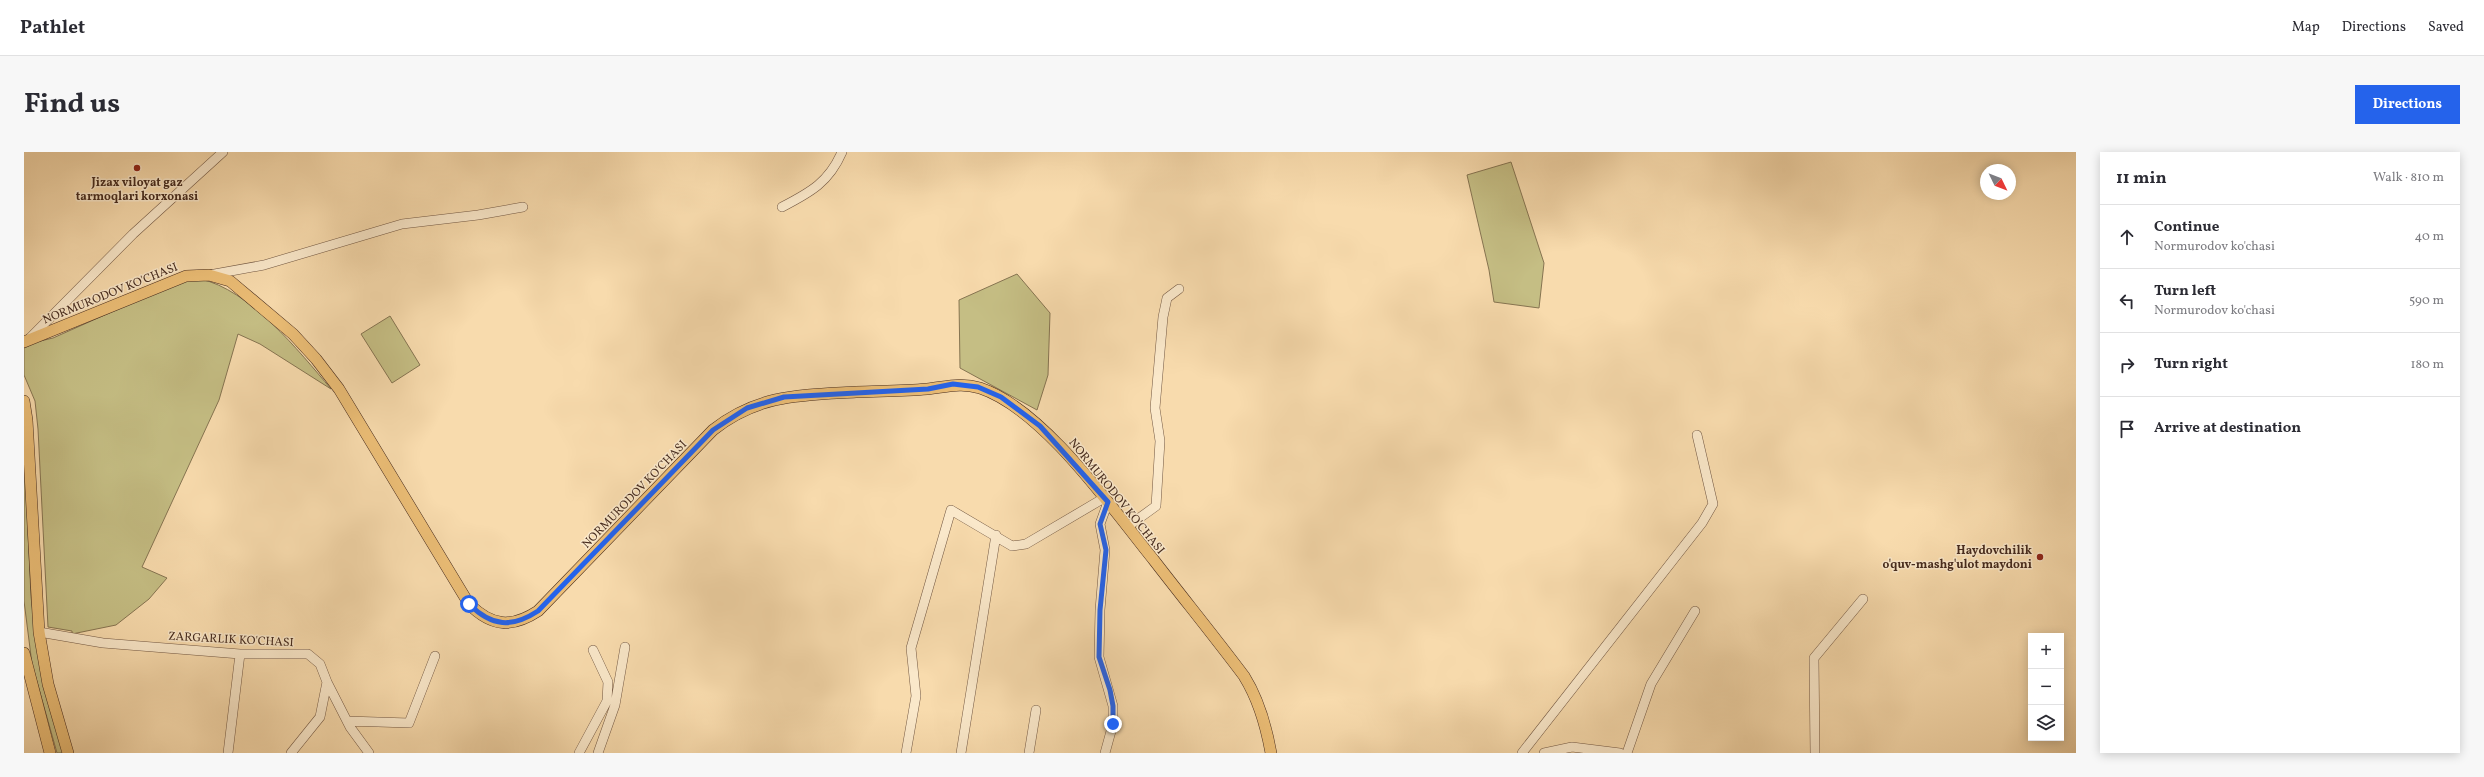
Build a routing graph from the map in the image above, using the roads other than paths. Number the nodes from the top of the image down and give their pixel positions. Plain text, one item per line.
1 (223, 152) edge
2 (842, 152) edge
3 (523, 207) dead end
4 (782, 207) dead end
5 (209, 275) junction
6 (1178, 289) dead end
7 (26, 341) edge
8 (24, 401) edge
9 (1697, 434) dead end
10 (1106, 500) junction
11 (1127, 527) junction
12 (996, 535) junction
13 (1863, 600) dead end
14 (1695, 612) dead end
15 (39, 632) junction
16 (625, 647) dead end
17 (592, 650) dead end
18 (24, 653) edge
19 (240, 654) junction
20 (435, 656) dead end
21 (327, 682) junction
22 (1036, 710) dead end
23 (347, 721) junction
24 (50, 753) edge
25 (68, 753) edge
26 (228, 753) edge
27 (291, 753) edge
28 (369, 753) edge
29 (579, 753) edge
30 (598, 753) edge
31 (906, 753) edge
32 (961, 753) edge
33 (1029, 753) edge
34 (1105, 753) edge
35 (1271, 753) edge
36 (1522, 753) edge
37 (1544, 753) edge
38 (1620, 753) edge
39 (1627, 753) edge
40 (1815, 753) edge

1 - 7 street
2 - 4 street
3 - 5 street
5 - 7 main road, NORMURODOV KO'CHASI
5 - 10 main road, NORMURODOV KO'CHASI
6 - 11 street
8 - 15 main road
9 - 36 street
10 - 11 main road, NORMURODOV KO'CHASI
10 - 12 street
10 - 34 street
11 - 35 main road, NORMURODOV KO'CHASI
12 - 31 street
12 - 32 street
13 - 40 street
14 - 39 street
15 - 19 street, ZARGARLIK KO'CHASI
15 - 25 main road
16 - 30 street
17 - 29 street
18 - 24 main road
19 - 21 street, ZARGARLIK KO'CHASI
19 - 26 street
20 - 23 street
21 - 23 street, ZARGARLIK KO'CHASI
21 - 27 street
22 - 33 street
23 - 28 street, ZARGARLIK KO'CHASI
37 - 38 street

